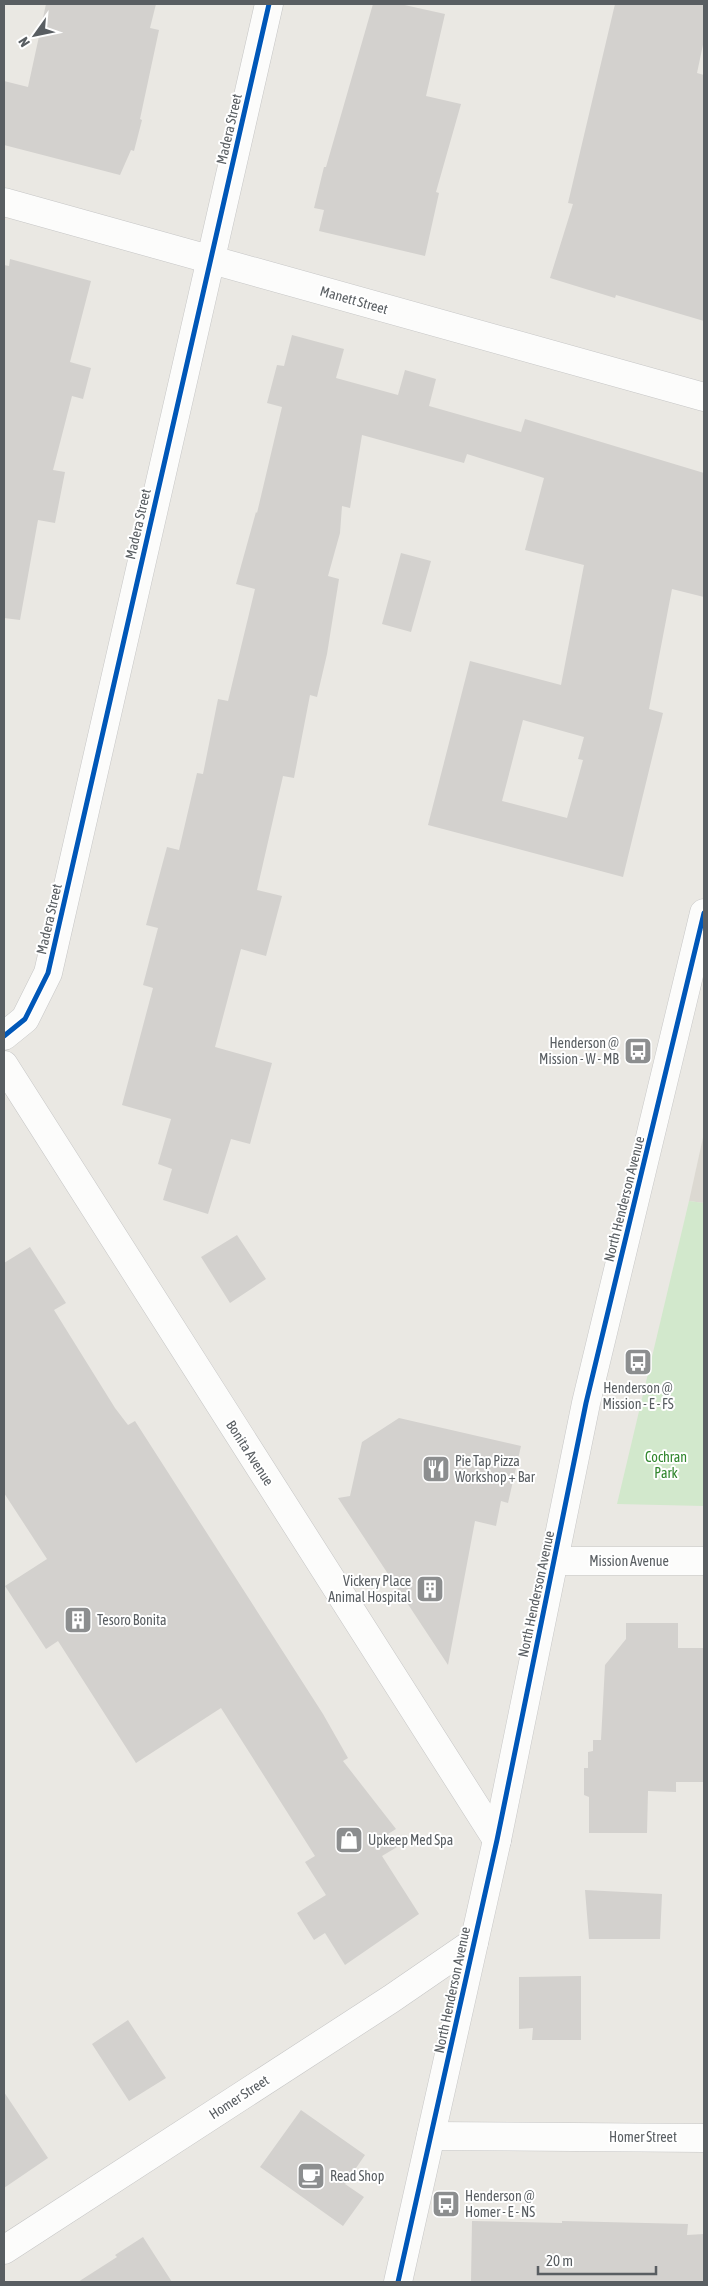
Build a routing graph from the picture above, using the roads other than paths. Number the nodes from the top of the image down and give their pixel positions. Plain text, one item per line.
1 (269, 4) edge
2 (4, 202) edge
3 (210, 260) junction
4 (704, 397) edge
5 (704, 913) edge
6 (4, 1036) edge
7 (4, 1065) edge
8 (704, 1561) edge
9 (554, 1562) junction
10 (497, 1840) junction
11 (474, 1942) junction
12 (431, 2136) junction
13 (704, 2138) edge
14 (4, 2250) edge
15 (398, 2282) edge

1 - 3 street, Madera Street
2 - 3 street, Manett Street
3 - 4 street, Manett Street
3 - 6 street, Madera Street
5 - 9 street, North Henderson Avenue
7 - 10 street, Bonita Avenue
8 - 9 street, Mission Avenue
9 - 10 street, North Henderson Avenue
10 - 11 street, North Henderson Avenue
11 - 12 street, North Henderson Avenue
11 - 14 street, Homer Street
12 - 13 street, Homer Street
12 - 15 street, North Henderson Avenue

